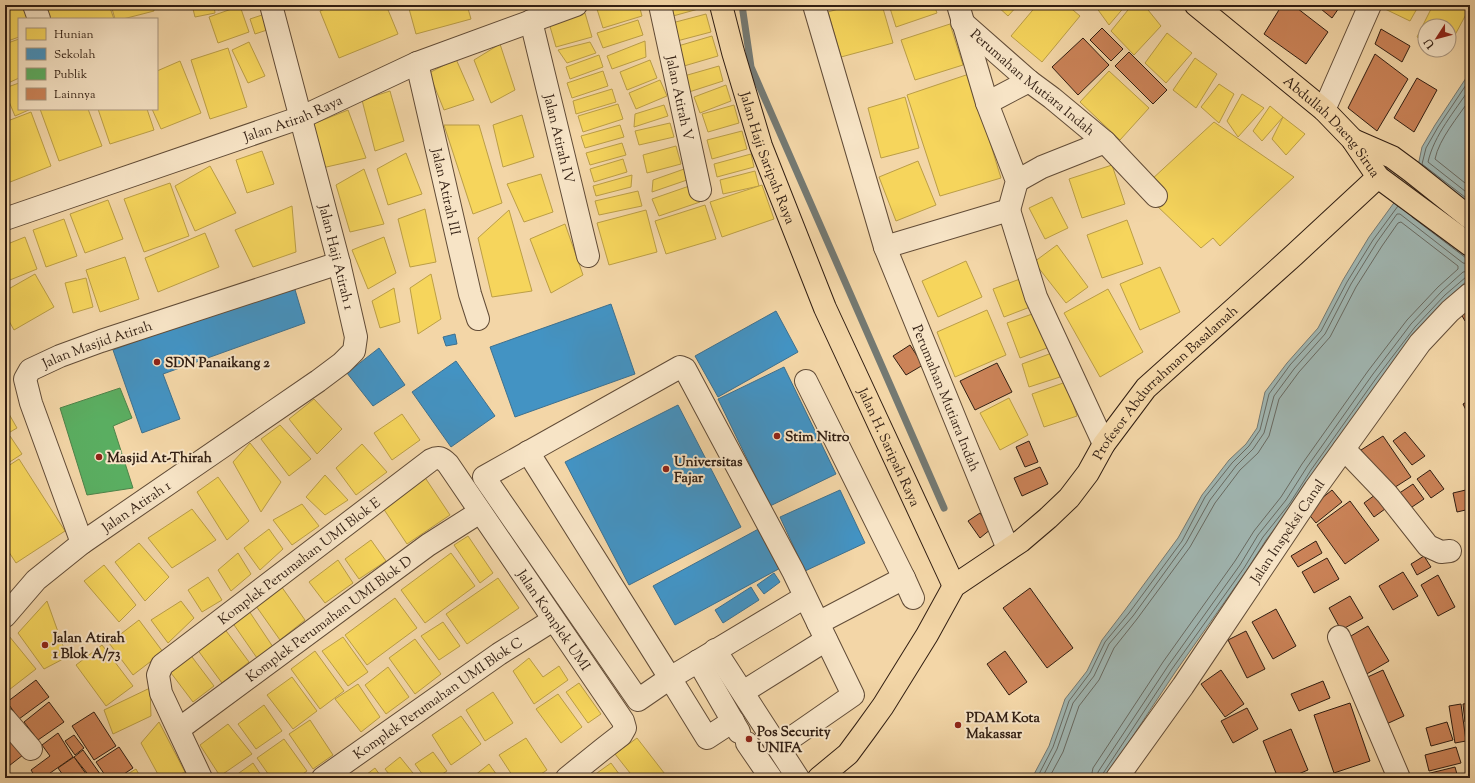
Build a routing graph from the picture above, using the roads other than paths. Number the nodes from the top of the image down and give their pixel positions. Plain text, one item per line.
1 (34, 5) edge
2 (271, 5) edge
3 (576, 5) edge
4 (660, 5) edge
5 (721, 5) edge
6 (814, 5) edge
7 (1196, 5) edge
8 (1370, 5) edge
9 (960, 13) edge
10 (39, 18) edge
11 (531, 21) junction
12 (417, 63) junction
13 (1030, 81) junction
14 (987, 103) junction
15 (1324, 110) junction
16 (302, 117) junction
17 (1352, 139) junction
18 (1105, 142) junction
19 (1378, 177) junction
20 (1018, 181) junction
21 (700, 190) dead end
22 (1156, 196) dead end
23 (1009, 210) junction
24 (1470, 218) edge
25 (5, 219) edge
26 (1470, 245) edge
27 (885, 247) junction
28 (588, 256) dead end
29 (339, 263) junction
30 (1470, 294) edge
31 (825, 308) joint
32 (478, 319) dead end
33 (318, 381) joint
34 (806, 381) dead end
35 (1104, 444) junction
36 (1344, 449) junction
37 (528, 452) junction
38 (431, 460) joint
39 (480, 512) junction
40 (82, 543) junction
41 (1008, 549) junction
42 (1450, 551) dead end
43 (904, 578) junction
44 (960, 582) junction
45 (805, 597) junction
46 (913, 598) dead end
47 (5, 616) edge
48 (553, 620) junction
49 (822, 632) junction
50 (1339, 637) dead end
51 (706, 656) junction
52 (670, 678) junction
53 (742, 692) junction
54 (5, 719) edge
55 (179, 729) junction
56 (741, 739) junction
57 (778, 747) junction
58 (30, 749) dead end
59 (201, 778) edge
60 (323, 778) edge
61 (567, 778) edge
62 (771, 778) edge
63 (798, 778) edge
64 (819, 778) edge
65 (1117, 778) edge
66 (1399, 778) edge

1 - 10 street
2 - 16 street, Jalan Haji Atirah 1
3 - 11 street, Jalan Atirah Raya
4 - 21 street, Jalan Atirah V
5 - 31 main road, Jalan Haji Saripah Raya
6 - 27 street, Perumahan Mutiara Indah
7 - 15 main road, Abdullah Daeng Sirua
8 - 15 street
9 - 13 street, Perumahan Mutiara Indah
9 - 14 street, Perumahan Mutiara Indah
11 - 12 street, Jalan Atirah Raya
11 - 28 street, Jalan Atirah IV
12 - 16 street, Jalan Atirah Raya
12 - 32 street, Jalan Atirah III
13 - 14 street
13 - 18 street, Perumahan Mutiara Indah
14 - 20 street, Perumahan Mutiara Indah
15 - 17 main road, Abdullah Daeng Sirua
16 - 25 street, Jalan Atirah Raya
16 - 29 street, Jalan Haji Atirah 1
17 - 19 main road, Abdullah Daeng Sirua
17 - 24 main road
18 - 20 street, Perumahan Mutiara Indah
18 - 22 street, Perumahan Mutiara Indah
19 - 26 main road, Abdullah Daeng Sirua
19 - 35 main road, Profesor Abdurrahman Basalamah
20 - 23 street
23 - 27 street
23 - 35 street
27 - 41 street, Perumahan Mutiara Indah
29 - 33 street, Jalan Haji Atirah 1
29 - 40 street, Jalan Masjid Atirah
30 - 36 street, Jalan Inspeksi Canal
31 - 44 main road, Jalan H. Saripah Raya
33 - 40 street, Jalan Atirah 1
34 - 43 street
35 - 41 main road, Profesor Abdurrahman Basalamah
36 - 42 street
36 - 65 street, Jalan Inspeksi Canal
37 - 45 street
37 - 52 street
37 - 52 street
38 - 39 street, Jalan Komplek UMI
38 - 55 street, Komplek Perumahan UMI Blok E
39 - 48 street, Jalan Komplek UMI
39 - 55 street, Komplek Perumahan UMI Blok D
40 - 47 street, Jalan Atirah 1
41 - 44 main road, Profesor Abdurrahman Basalamah
43 - 46 street
43 - 49 street
44 - 64 main road
45 - 49 street
45 - 51 street
48 - 60 street, Komplek Perumahan UMI Blok C
48 - 61 street, Jalan Komplek UMI
49 - 53 street
49 - 57 street
50 - 66 street
51 - 52 street
51 - 53 street
51 - 56 street
52 - 56 street
53 - 57 street
54 - 58 street
55 - 59 street
56 - 62 street
57 - 63 street

